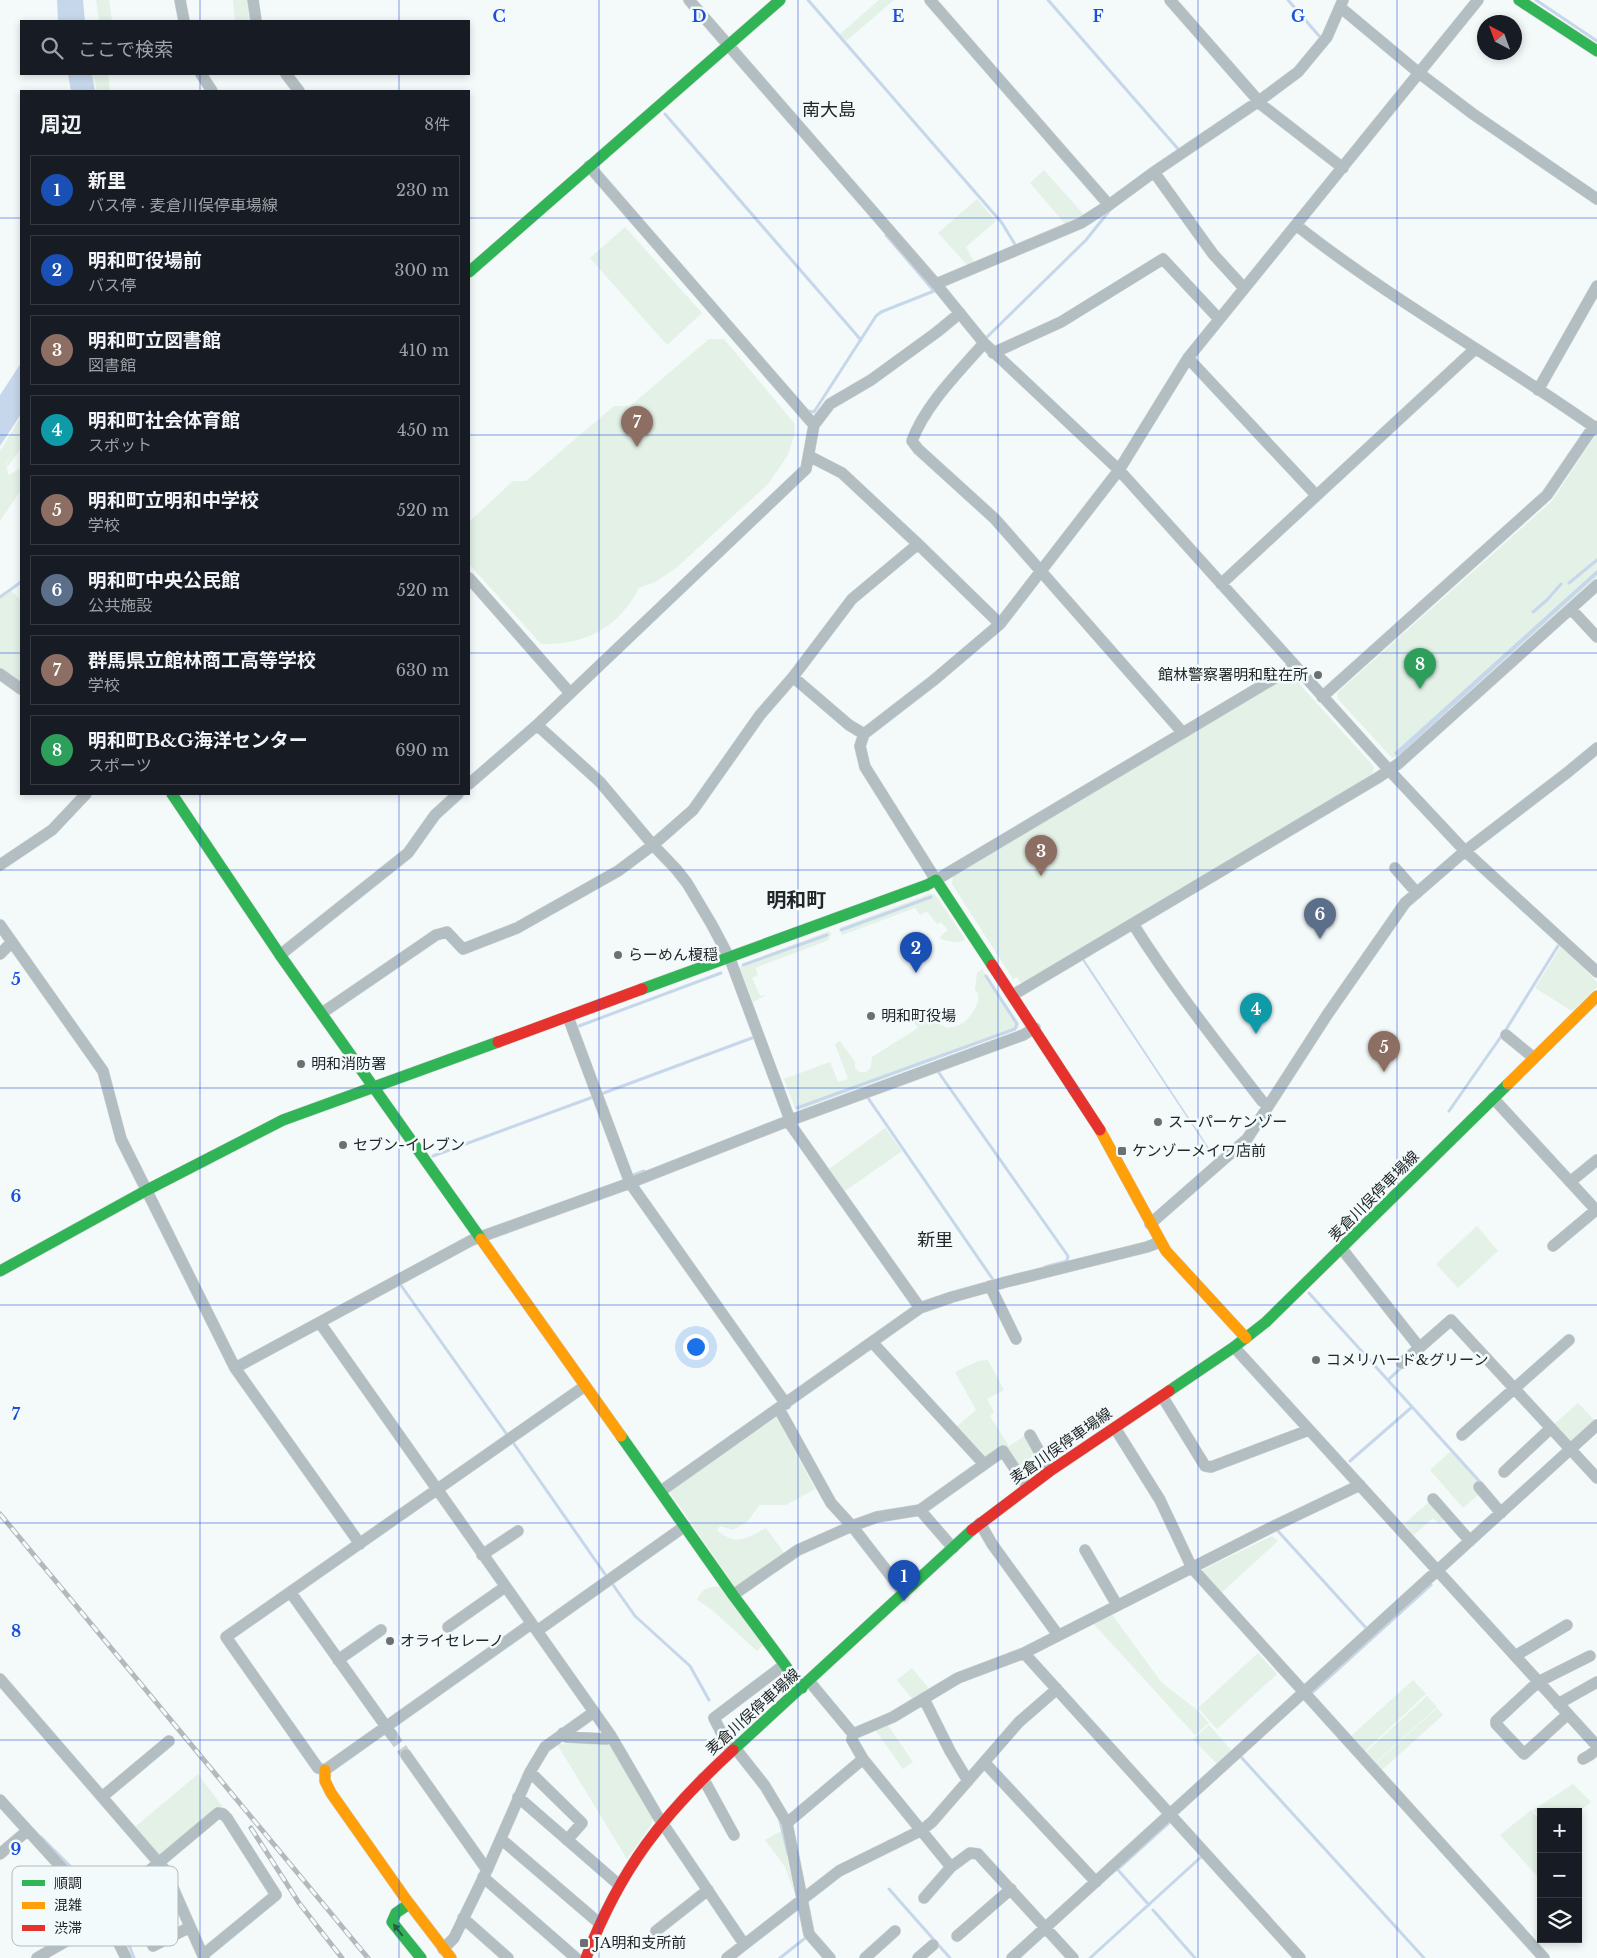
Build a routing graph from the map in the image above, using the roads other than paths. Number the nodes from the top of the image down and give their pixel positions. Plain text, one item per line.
1 (180, 0) edge
2 (253, 0) edge
3 (689, 0) edge
4 (780, 0) edge
5 (930, 0) edge
6 (1170, 0) edge
7 (1478, 0) edge
8 (1518, 0) edge
9 (1342, 3) edge
10 (184, 20) edge
11 (256, 20) edge
12 (729, 45) junction
13 (1597, 51) edge
14 (1419, 73) junction
15 (202, 75) edge
16 (287, 75) edge
17 (211, 90) edge
18 (298, 90) edge
19 (1259, 101) junction
20 (589, 166) junction
21 (1343, 168) junction
22 (1154, 172) junction
23 (1597, 199) edge
24 (1109, 205) junction
25 (1296, 225) junction
26 (470, 271) edge
27 (936, 284) junction
28 (1597, 286) edge
29 (1244, 288) junction
30 (960, 313) junction
31 (1219, 320) junction
32 (984, 343) junction
33 (1475, 349) junction
34 (993, 353) junction
35 (1188, 358) junction
36 (1538, 390) junction
37 (814, 425) junction
38 (1596, 427) edge
39 (809, 456) junction
40 (1119, 470) junction
41 (1316, 495) junction
42 (918, 544) junction
43 (1042, 572) junction
44 (470, 579) edge
45 (1221, 584) junction
46 (1597, 585) edge
47 (1571, 609) junction
48 (1000, 624) junction
49 (1597, 638) edge
50 (1295, 666) junction
51 (0, 674) edge
52 (793, 677) junction
53 (20, 688) edge
54 (570, 693) junction
55 (1322, 697) junction
56 (536, 725) junction
57 (1183, 733) junction
58 (864, 734) junction
59 (1597, 748) edge
60 (1389, 770) junction
61 (470, 783) edge
62 (85, 795) edge
63 (173, 795) edge
64 (457, 795) edge
65 (653, 845) junction
66 (1465, 851) junction
67 (0, 865) edge
68 (1395, 868) dead end
69 (936, 880) junction
70 (1417, 893) junction
71 (1133, 924) junction
72 (0, 925) edge
73 (12, 942) junction
74 (0, 954) edge
75 (280, 955) junction
76 (730, 959) junction
77 (1597, 972) edge
78 (1013, 995) junction
79 (1597, 996) edge
80 (322, 1013) junction
81 (568, 1017) junction
82 (1035, 1028) junction
83 (1506, 1035) dead end
84 (1534, 1058) junction
85 (374, 1088) junction
86 (1494, 1098) junction
87 (1268, 1104) junction
88 (789, 1121) junction
89 (1597, 1160) edge
90 (1570, 1182) junction
91 (630, 1183) junction
92 (147, 1190) junction
93 (1596, 1211) edge
94 (1150, 1224) junction
95 (480, 1238) junction
96 (1160, 1242) junction
97 (1553, 1246) dead end
98 (1342, 1249) junction
99 (0, 1271) edge
100 (990, 1286) junction
101 (920, 1308) junction
102 (320, 1323) junction
103 (1246, 1338) junction
104 (1016, 1339) dead end
105 (1569, 1340) dead end
106 (872, 1342) junction
107 (1234, 1347) junction
108 (1420, 1347) junction
109 (1402, 1363) dead end
110 (235, 1368) junction
111 (585, 1386) junction
112 (1514, 1388) junction
113 (1162, 1396) junction
114 (783, 1406) junction
115 (1597, 1425) edge
116 (1115, 1428) junction
117 (1551, 1428) junction
118 (1309, 1430) junction
119 (1030, 1435) dead end
120 (1462, 1435) dead end
121 (1570, 1449) junction
122 (984, 1464) junction
123 (1050, 1471) junction
124 (1504, 1472) dead end
125 (1597, 1478) edge
126 (1360, 1485) junction
127 (1027, 1487) junction
128 (1479, 1487) dead end
129 (437, 1490) junction
130 (662, 1491) junction
131 (1433, 1499) dead end
132 (920, 1510) junction
133 (1500, 1512) junction
134 (980, 1523) junction
135 (685, 1526) junction
136 (852, 1526) junction
137 (518, 1531) dead end
138 (1470, 1541) junction
139 (360, 1544) junction
140 (953, 1548) junction
141 (1085, 1550) dead end
142 (482, 1555) junction
143 (1192, 1568) junction
144 (1436, 1571) junction
145 (505, 1587) junction
146 (291, 1593) junction
147 (904, 1593) junction
148 (733, 1594) junction
149 (1117, 1605) junction
150 (1567, 1626) dead end
151 (448, 1627) dead end
152 (534, 1628) junction
153 (380, 1630) dead end
154 (1058, 1635) junction
155 (1024, 1653) junction
156 (1514, 1656) junction
157 (1590, 1656) dead end
158 (338, 1660) junction
159 (784, 1664) junction
160 (0, 1679) edge
161 (1538, 1682) junction
162 (1597, 1682) edge
163 (806, 1684) junction
164 (1057, 1689) junction
165 (1304, 1693) junction
166 (924, 1699) junction
167 (1558, 1704) junction
168 (594, 1712) junction
169 (1568, 1714) junction
170 (390, 1731) junction
171 (563, 1734) junction
172 (853, 1734) junction
173 (610, 1736) junction
174 (169, 1741) dead end
175 (1597, 1747) edge
176 (733, 1750) junction
177 (406, 1755) tunnel mouth
178 (862, 1759) junction
179 (1583, 1759) dead end
180 (984, 1763) junction
181 (325, 1770) junction
182 (530, 1772) junction
183 (703, 1778) junction
184 (968, 1781) junction
185 (102, 1797) junction
186 (518, 1797) junction
187 (0, 1800) edge
188 (1171, 1815) junction
189 (662, 1822) junction
190 (787, 1823) junction
191 (922, 1830) junction
192 (27, 1831) junction
193 (734, 1835) dead end
194 (501, 1839) junction
195 (567, 1840) junction
196 (0, 1854) edge
197 (159, 1862) junction
198 (60, 1866) edge
199 (155, 1866) edge
200 (162, 1866) edge
201 (951, 1867) junction
202 (485, 1874) junction
203 (1096, 1882) junction
204 (618, 1884) junction
205 (1011, 1889) junction
206 (708, 1890) junction
207 (924, 1898) dead end
208 (802, 1899) junction
209 (178, 1900) edge
210 (409, 1904) junction
211 (464, 1918) junction
212 (599, 1924) junction
213 (190, 1927) junction
214 (1046, 1928) junction
215 (895, 1930) dead end
216 (656, 1931) dead end
217 (178, 1933) edge
218 (957, 1936) dead end
219 (744, 1944) junction
220 (933, 1944) dead end
221 (55, 1946) edge
222 (120, 1946) edge
223 (447, 1954) edge
224 (203, 1956) edge
225 (37, 1958) edge
226 (126, 1958) edge
227 (421, 1958) edge
228 (435, 1958) edge
229 (508, 1958) edge
230 (576, 1958) edge
231 (586, 1958) edge
232 (727, 1958) edge
233 (830, 1958) edge
234 (865, 1958) edge
235 (918, 1958) edge
236 (1012, 1958) edge
237 (1072, 1958) edge
238 (1300, 1958) edge
239 (1544, 1958) edge

1 - 10 street
2 - 11 street
3 - 12 street
4 - 12 street
5 - 24 street
6 - 19 street
7 - 14 street
8 - 13 street
9 - 14 street
9 - 19 street
12 - 20 street
12 - 27 street
14 - 21 street
14 - 23 street
15 - 17 street
16 - 18 street
19 - 21 street
19 - 22 street
20 - 26 street
20 - 37 street
21 - 25 street
22 - 24 street
22 - 29 street
24 - 27 street
25 - 29 street
25 - 33 street
27 - 30 street
28 - 36 street
29 - 31 street
30 - 32 street
30 - 37 street
31 - 34 street
31 - 35 street
32 - 34 street
32 - 43 street
33 - 36 street
33 - 41 street
34 - 40 street
35 - 40 street
35 - 41 street
36 - 38 street
37 - 39 street
38 - 55 street
39 - 42 street
39 - 54 street
40 - 43 street
40 - 45 street
41 - 45 street
42 - 48 street
42 - 52 street
43 - 48 street
43 - 57 street
44 - 54 street
45 - 50 street
46 - 47 street
47 - 49 street
47 - 60 street
48 - 58 street
50 - 55 street
50 - 57 street
51 - 53 street
52 - 58 street
52 - 65 street
54 - 56 street
55 - 60 street
56 - 61 street
56 - 65 street
57 - 69 street
58 - 69 street
59 - 66 street
60 - 66 street
60 - 71 street
62 - 67 street
63 - 75 street
64 - 75 street
65 - 76 street
65 - 80 street
66 - 70 street
66 - 77 street
68 - 70 street
69 - 76 street
69 - 78 street
70 - 87 street
71 - 78 street
71 - 87 street
72 - 73 street
73 - 74 street
73 - 92 street
75 - 80 street
76 - 81 street
76 - 88 street
78 - 82 street
79 - 84 street, 麦倉川俣停車場線
80 - 85 street
81 - 85 street
81 - 91 street
82 - 88 street
82 - 94 street
83 - 84 street
84 - 86 street, 麦倉川俣停車場線
85 - 92 street
85 - 95 street
86 - 90 street
86 - 98 street, 麦倉川俣停車場線
87 - 94 street
88 - 91 street
88 - 101 street
89 - 90 street
90 - 93 street
91 - 95 street
91 - 114 street
92 - 99 street
92 - 110 street
93 - 97 street
94 - 96 street
95 - 102 street
95 - 111 street
96 - 100 street
96 - 103 street
98 - 103 street, 麦倉川俣停車場線
98 - 108 street
100 - 101 street
100 - 104 street
101 - 106 street
102 - 110 street
102 - 129 street
103 - 107 street, 麦倉川俣停車場線
105 - 112 street
106 - 114 street
106 - 122 street
107 - 113 street, 麦倉川俣停車場線
107 - 118 street
108 - 109 street
108 - 112 street
110 - 139 street
111 - 129 street
111 - 130 street
112 - 117 street
112 - 120 street
113 - 116 street, 麦倉川俣停車場線
113 - 118 street
114 - 130 street
114 - 136 street
115 - 121 street
116 - 123 street, 麦倉川俣停車場線
116 - 143 street
117 - 121 street
117 - 124 street
118 - 126 street
119 - 123 street
121 - 125 street
121 - 133 street
122 - 127 street
122 - 132 street
123 - 127 street, 麦倉川俣停車場線
126 - 143 street
126 - 144 street
127 - 134 street, 麦倉川俣停車場線
128 - 133 street
129 - 139 street
129 - 142 street
130 - 135 street
131 - 138 street
132 - 136 street
132 - 140 street
133 - 138 street
134 - 140 street, 麦倉川俣停車場線
134 - 154 street
135 - 148 street
135 - 152 street
136 - 147 street
136 - 148 street
137 - 142 street
138 - 144 street
139 - 146 street
140 - 147 street, 麦倉川俣停車場線
141 - 149 street
142 - 145 street
143 - 149 street
143 - 165 street
144 - 156 street
144 - 165 street
145 - 151 street
145 - 152 street
146 - 158 street
146 - 181 street
147 - 163 street, 麦倉川俣停車場線
148 - 159 street
149 - 154 street
150 - 156 street
152 - 168 street
152 - 170 street
153 - 158 street
154 - 155 street
155 - 164 street
155 - 166 street
156 - 161 street
157 - 161 street
158 - 170 street
159 - 163 street
159 - 176 street
160 - 185 street
161 - 167 street
161 - 169 street
162 - 167 street
163 - 172 street
163 - 176 street, 麦倉川俣停車場線
164 - 180 street
164 - 188 street
165 - 188 street
165 - 239 street
166 - 172 street
166 - 184 street
167 - 169 street
168 - 171 street
168 - 173 street
169 - 175 street
170 - 181 street
171 - 173 street
171 - 182 street
172 - 178 street
173 - 189 street
174 - 185 street
175 - 179 street
176 - 183 street, 麦倉川俣停車場線
176 - 190 street
177 - 202 street
178 - 190 street
178 - 191 street
180 - 184 street
180 - 203 street
181 - 210 street
182 - 186 street
182 - 195 street
183 - 189 street, 麦倉川俣停車場線
183 - 193 street
184 - 191 street
185 - 197 street
186 - 194 street
186 - 195 street
187 - 192 street
188 - 203 street
188 - 238 street
189 - 204 street, 麦倉川俣停車場線
189 - 206 street
190 - 208 street
191 - 201 street
191 - 208 street
192 - 196 street
192 - 198 street
194 - 202 street
194 - 212 street
195 - 204 street
197 - 199 street
197 - 200 street
197 - 224 street
201 - 205 street
201 - 207 street
202 - 211 street
202 - 230 street
203 - 214 street
204 - 212 street, 麦倉川俣停車場線
205 - 214 street
205 - 218 street
206 - 216 street
206 - 219 street
208 - 219 street
208 - 233 street
209 - 213 street
210 - 223 street
227 -> 210 street
211 - 223 street
211 - 229 street
212 - 231 street, 麦倉川俣停車場線
213 - 217 street
213 - 224 street
214 - 236 street
214 - 237 street
215 - 234 street
219 - 232 street
220 - 235 street
221 - 225 street
222 - 226 street
223 - 228 street

